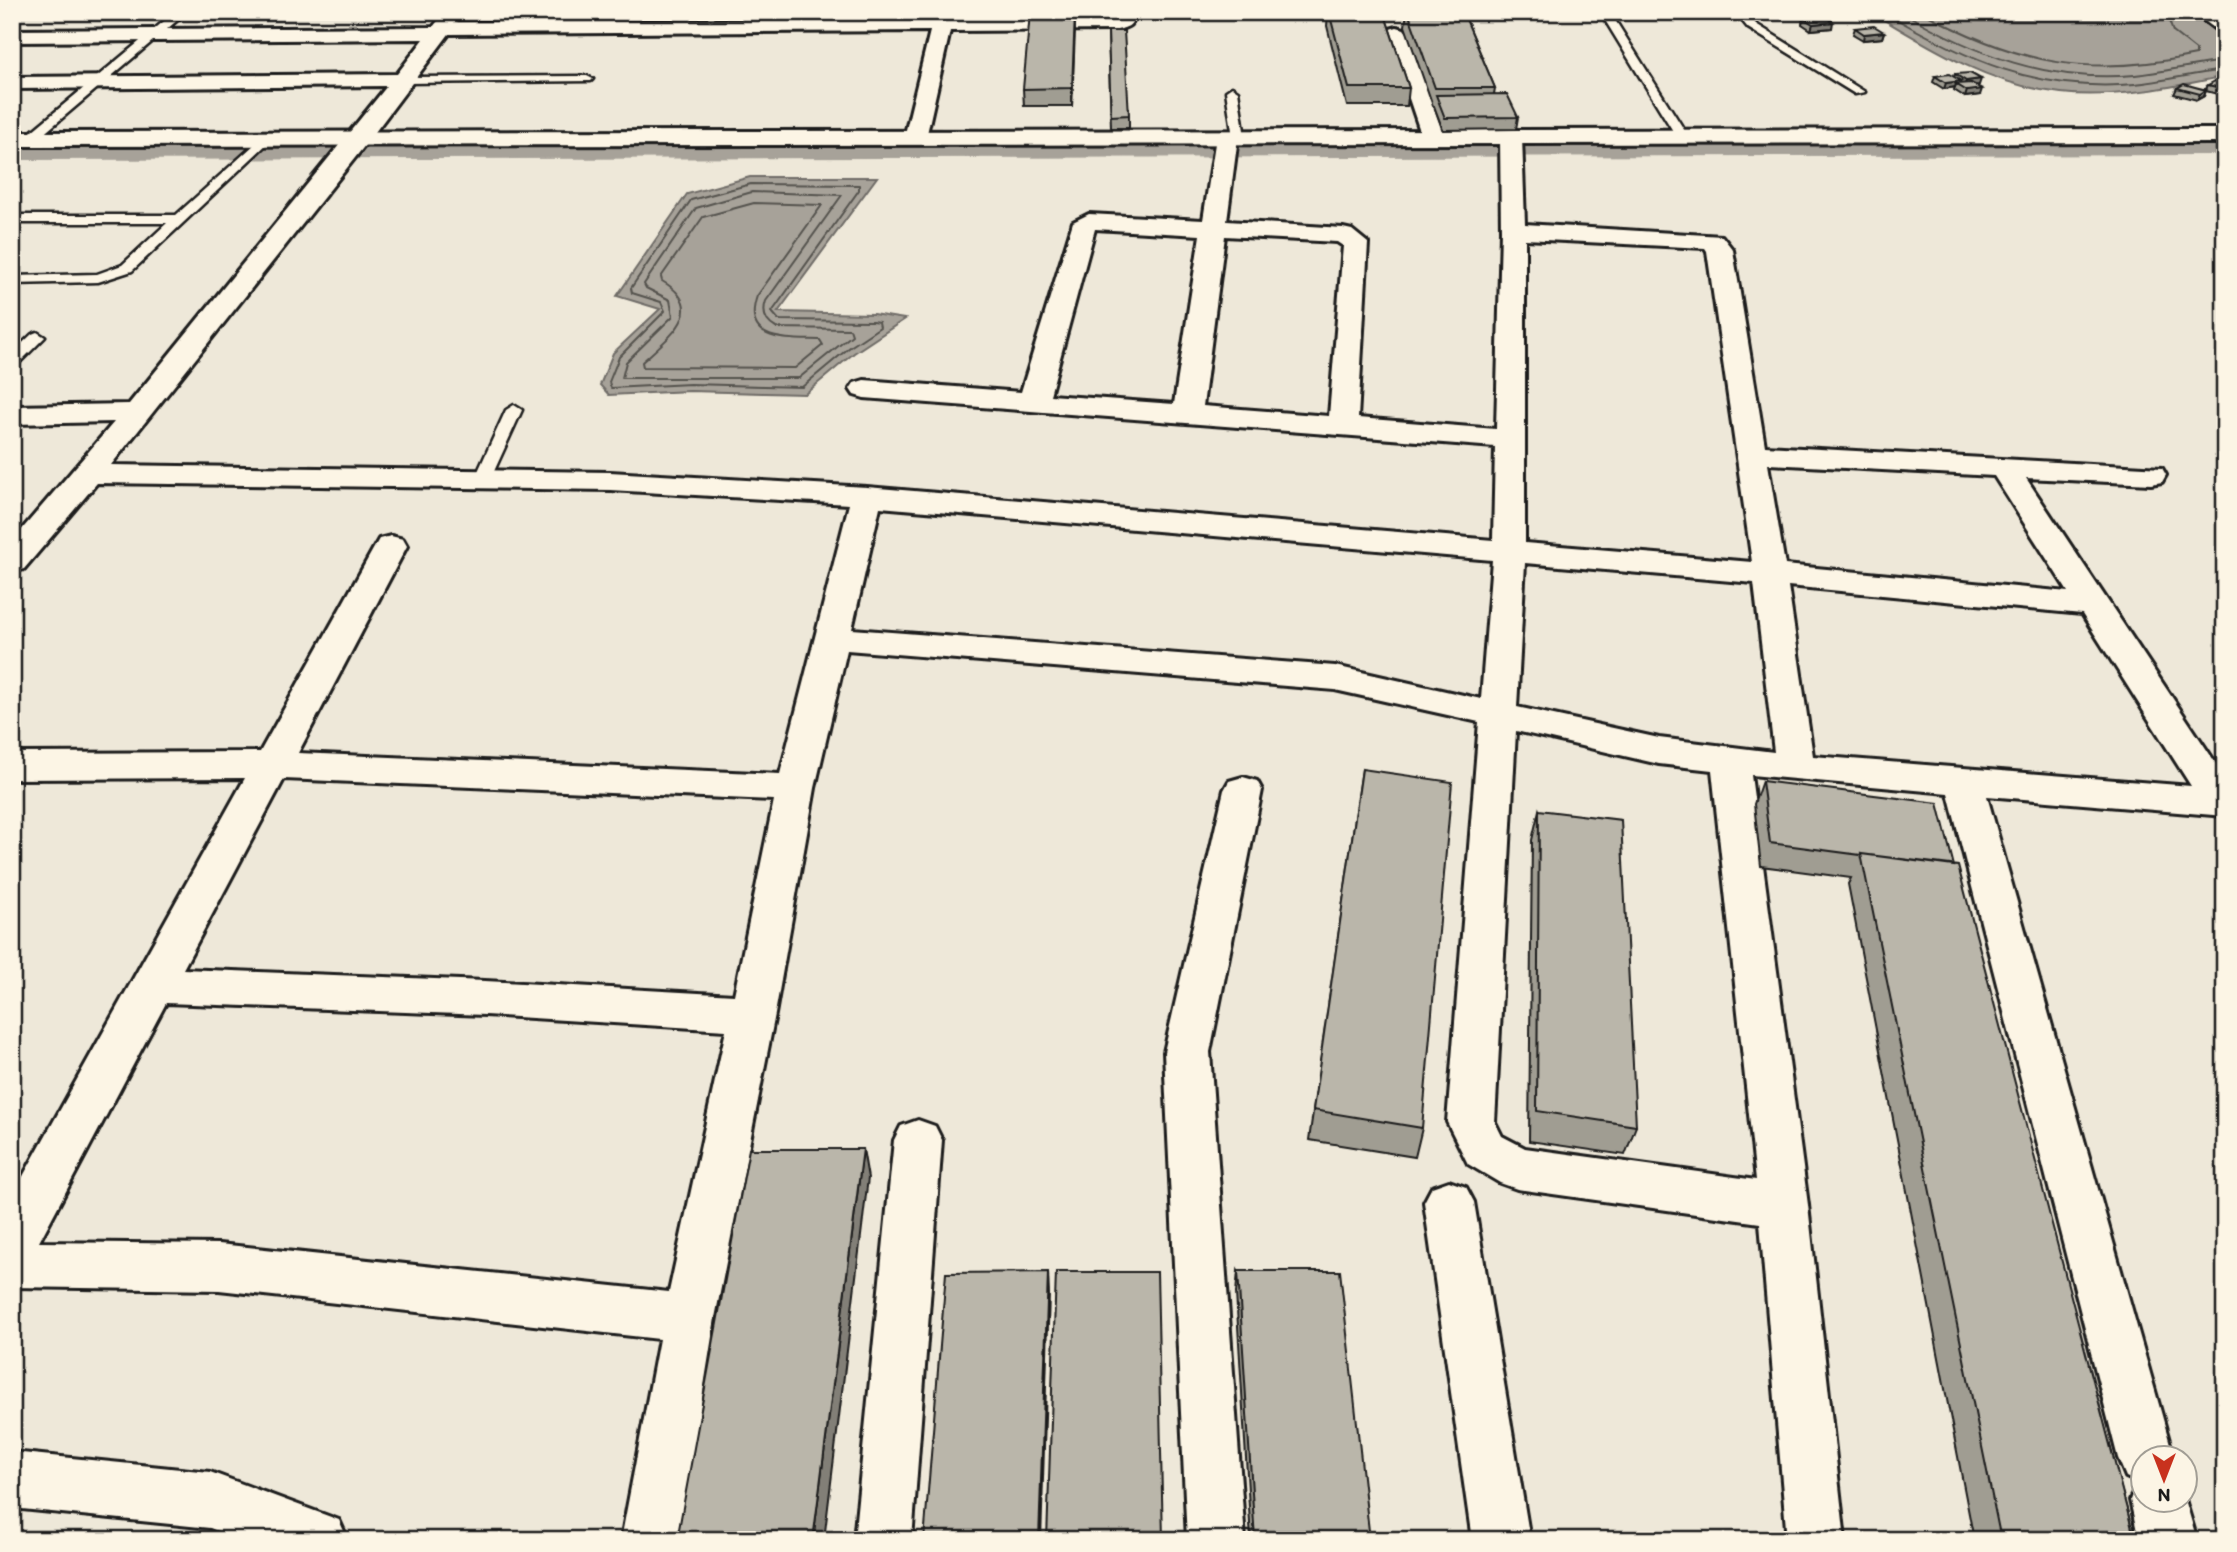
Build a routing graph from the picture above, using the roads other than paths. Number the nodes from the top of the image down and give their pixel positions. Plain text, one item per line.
1 (182, 12) edge
2 (1124, 12) edge
3 (1605, 12) edge
4 (1740, 12) edge
5 (2203, 12) edge
6 (942, 18) edge
7 (445, 24) edge
8 (2225, 27) edge
9 (1397, 33) dead end
10 (157, 35) junction
11 (12, 36) edge
12 (587, 79) dead end
13 (404, 80) junction
14 (99, 82) junction
15 (12, 83) edge
16 (1232, 90) dead end
17 (1859, 92) dead end
18 (1682, 136) junction
19 (2225, 136) edge
20 (1433, 137) junction
21 (915, 138) junction
22 (21, 139) edge
23 (261, 143) junction
24 (1229, 144) junction
25 (1511, 145) junction
26 (351, 146) junction
27 (12, 219) edge
28 (179, 219) junction
29 (1215, 227) junction
30 (1513, 231) junction
31 (12, 280) edge
32 (37, 337) dead end
33 (12, 362) edge
34 (864, 389) dead end
35 (1032, 402) junction
36 (514, 410) dead end
37 (137, 413) junction
38 (1187, 414) junction
39 (12, 415) edge
40 (1343, 427) junction
41 (1508, 439) junction
42 (1752, 454) junction
43 (2005, 468) junction
44 (88, 474) junction
45 (2151, 475) dead end
46 (482, 480) junction
47 (867, 496) junction
48 (391, 546) dead end
49 (1509, 551) junction
50 (12, 562) edge
51 (1770, 574) junction
52 (2095, 605) junction
53 (834, 638) junction
54 (1500, 717) junction
55 (1730, 760) junction
56 (271, 765) junction
57 (12, 766) edge
58 (1795, 768) junction
59 (1964, 782) junction
60 (796, 788) junction
61 (1243, 790) dead end
62 (2223, 802) edge
63 (151, 985) junction
64 (753, 1014) junction
65 (918, 1140) dead end
66 (1449, 1202) dead end
67 (1783, 1205) junction
68 (12, 1244) edge
69 (12, 1264) edge
70 (689, 1318) junction
71 (2142, 1444) edge
72 (12, 1480) edge
73 (2162, 1514) edge
74 (319, 1540) edge
75 (650, 1540) edge
76 (883, 1540) edge
77 (1216, 1540) edge
78 (1501, 1540) edge
79 (1816, 1540) edge
80 (2168, 1540) edge

1 - 10 lane
2 - 6 street
3 - 18 lane
4 - 17 lane
5 - 8 street
6 - 7 street
6 - 21 street
7 - 10 street
7 - 13 street
9 - 20 street
10 - 11 street
10 - 14 lane
12 - 13 lane
13 - 14 street
13 - 26 street
14 - 15 street
14 - 22 lane
16 - 24 lane
18 - 19 street
18 - 25 street
20 - 24 street
20 - 25 street
21 - 24 street
21 - 26 street
22 - 23 street
23 - 26 street
23 - 28 lane
24 - 29 street
25 - 30 street
26 - 37 street
27 - 28 lane
28 - 31 lane
29 - 35 street
29 - 38 street
29 - 40 street
30 - 41 street
30 - 42 street
32 - 33 lane
34 - 35 street
35 - 38 street
36 - 46 lane
37 - 39 street
37 - 44 street
38 - 40 street
40 - 41 street
41 - 49 street
42 - 43 street
42 - 51 street
43 - 45 street
43 - 52 street
44 - 46 street
44 - 50 street
46 - 47 street
47 - 49 street
47 - 53 street
48 - 56 street
49 - 51 street
49 - 54 street
51 - 52 street
51 - 58 street
52 - 62 street
53 - 54 street
53 - 60 street
54 - 55 street
54 - 67 street
55 - 58 street
55 - 67 street
56 - 57 street
56 - 60 street
56 - 63 street
58 - 59 street
59 - 62 street
59 - 71 street
60 - 64 street
61 - 77 street
63 - 64 street
63 - 68 street
64 - 70 street
65 - 76 street
66 - 78 street
67 - 79 street
69 - 70 street
70 - 75 street
72 - 74 street
73 - 80 street

